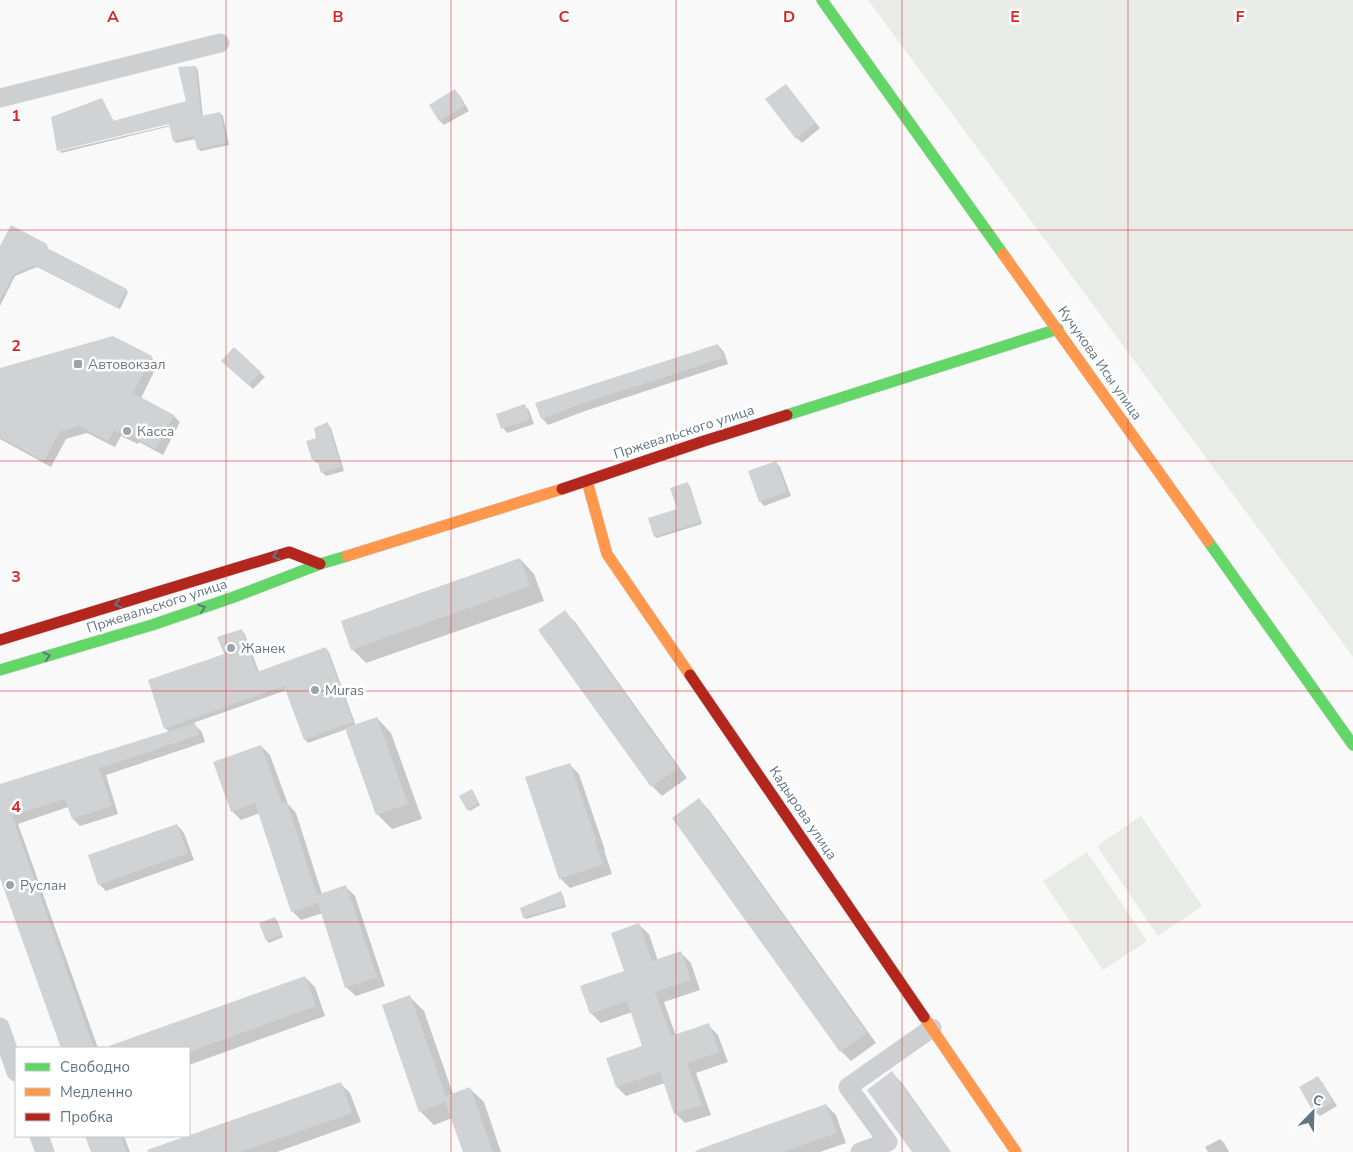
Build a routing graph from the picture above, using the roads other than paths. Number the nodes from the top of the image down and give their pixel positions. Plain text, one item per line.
1 (822, 0) edge
2 (220, 43) dead end
3 (0, 98) edge
4 (1058, 329) junction
5 (587, 481) junction
6 (320, 564) junction
7 (0, 640) edge
8 (0, 670) edge
9 (1353, 745) edge
10 (0, 1027) edge
11 (932, 1028) junction
12 (15, 1069) edge
13 (39, 1137) edge
14 (45, 1152) edge
15 (860, 1152) edge
16 (1016, 1152) edge

1 - 4 main road, Кучукова Исы улица
2 - 3 street
4 - 5 main road, Пржевальского улица
4 - 9 main road, Кучукова Исы улица
5 - 6 main road, Пржевальского улица
5 - 11 main road, Кадырова улица
6 -> 7 main road, Пржевальского улица
8 -> 6 main road, Пржевальского улица
10 - 12 street
11 - 15 street
11 - 16 main road, Кадырова улица
13 - 14 street

